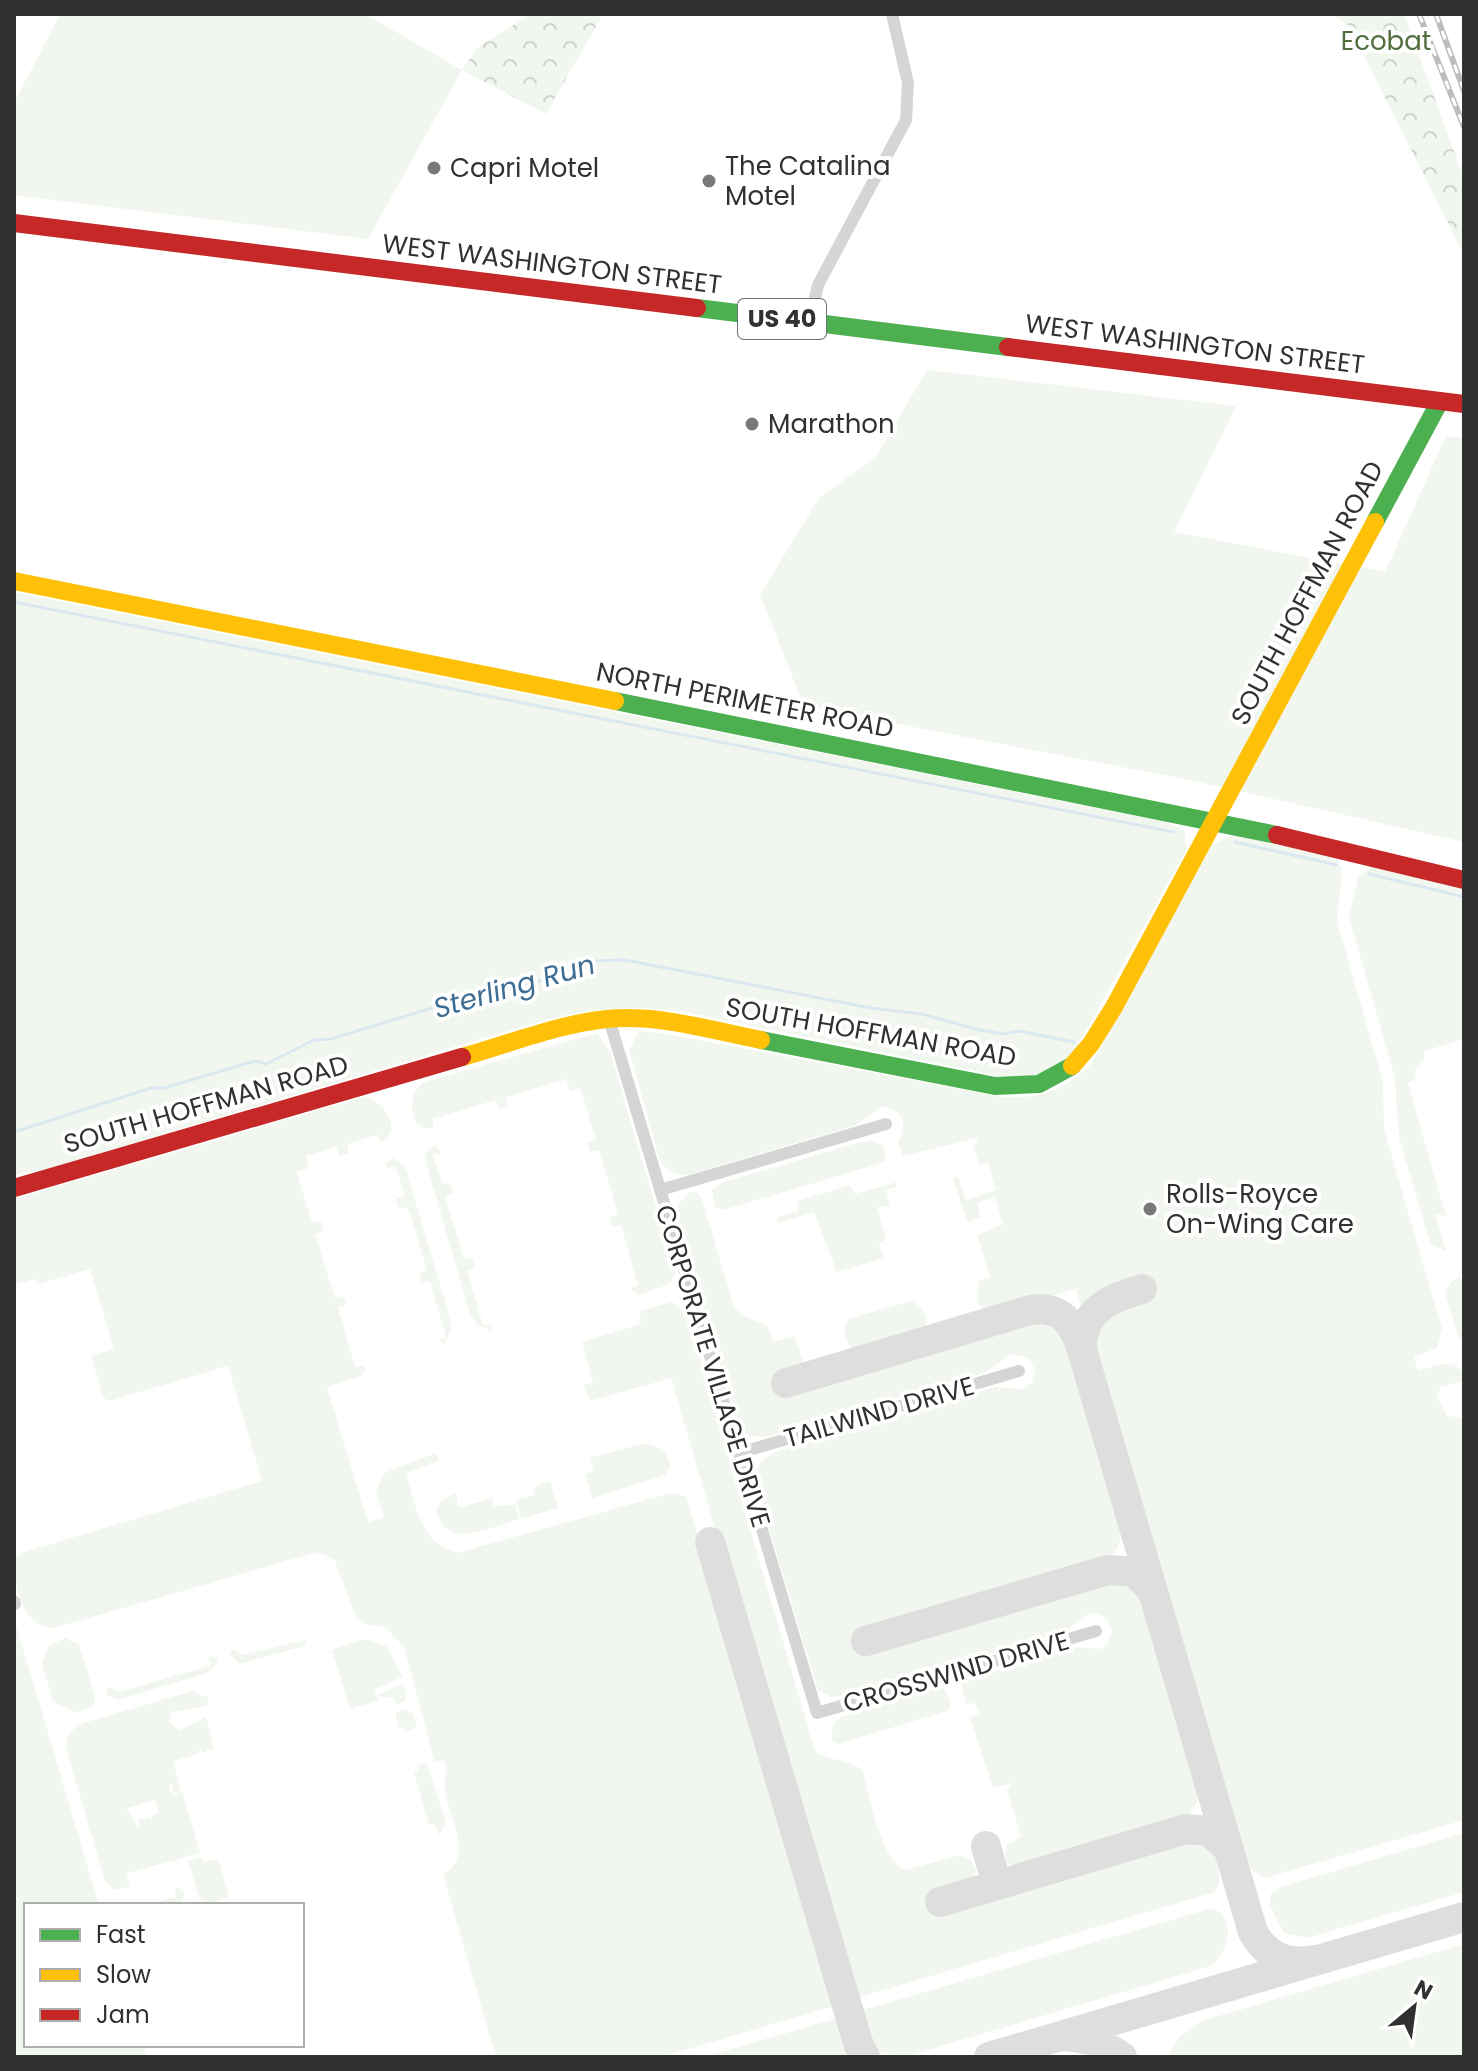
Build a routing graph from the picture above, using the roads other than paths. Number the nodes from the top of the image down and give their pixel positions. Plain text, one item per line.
1 (892, 14) edge
2 (14, 223) edge
3 (809, 323) junction
4 (1440, 401) junction
5 (1464, 404) edge
6 (14, 581) edge
7 (1215, 820) junction
8 (1464, 880) edge
9 (609, 1019) junction
10 (886, 1124) dead end
11 (14, 1188) edge
12 (660, 1190) junction
13 (1019, 1371) dead end
14 (739, 1453) junction
15 (1096, 1631) dead end
16 (817, 1713) joint

1 - 3 street
2 - 3 street, WEST WASHINGTON STREET / US 40
3 - 4 street, WEST WASHINGTON STREET / US 40
4 - 5 street, WEST WASHINGTON STREET / US 40
4 - 7 street, SOUTH HOFFMAN ROAD
6 - 7 street, NORTH PERIMETER ROAD
7 - 8 street, NORTH PERIMETER ROAD
7 - 9 street, SOUTH HOFFMAN ROAD
9 - 11 street, SOUTH HOFFMAN ROAD
9 - 12 street, CORPORATE VILLAGE DRIVE
10 - 12 street
12 - 14 street, CORPORATE VILLAGE DRIVE
13 - 14 street, TAILWIND DRIVE
14 - 16 street, CORPORATE VILLAGE DRIVE
15 - 16 street, CROSSWIND DRIVE

